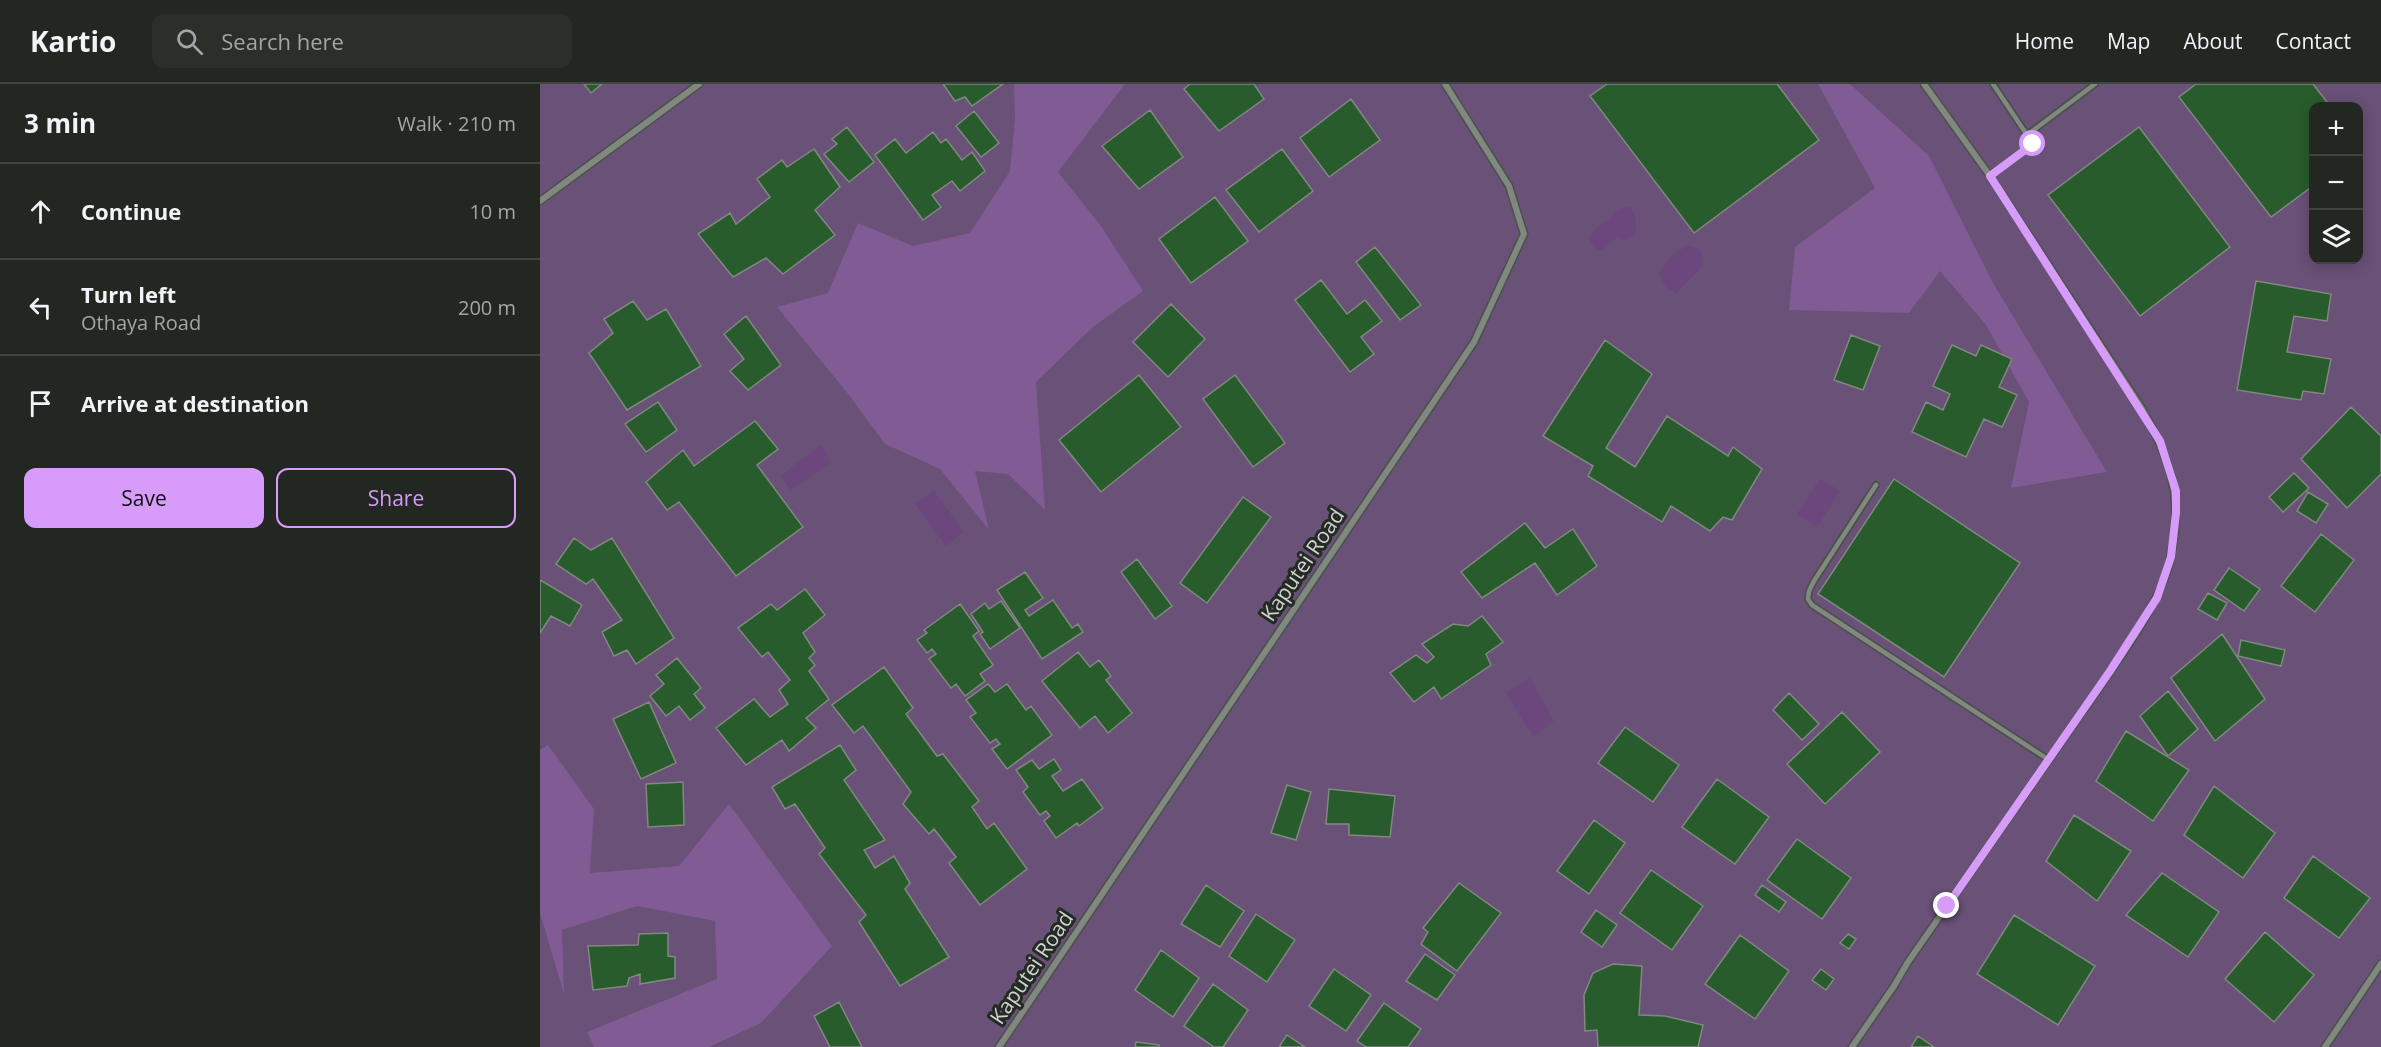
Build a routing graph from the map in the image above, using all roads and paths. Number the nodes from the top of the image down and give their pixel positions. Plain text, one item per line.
1 (699, 84) edge
2 (1445, 84) edge
3 (1924, 84) edge
4 (1993, 84) edge
5 (2095, 84) edge
6 (2027, 135) junction
7 (1990, 176) junction
8 (540, 201) edge
9 (1876, 485) dead end
10 (2049, 760) junction
11 (2381, 964) edge
12 (999, 1047) edge
13 (1852, 1047) edge
14 (2325, 1047) edge

1 - 8 street
2 - 12 street, Kaputei Road
3 - 7 street
4 - 6 lane
5 - 6 lane
6 - 7 lane
7 - 10 street
9 - 10 lane
10 - 13 street
11 - 14 street

